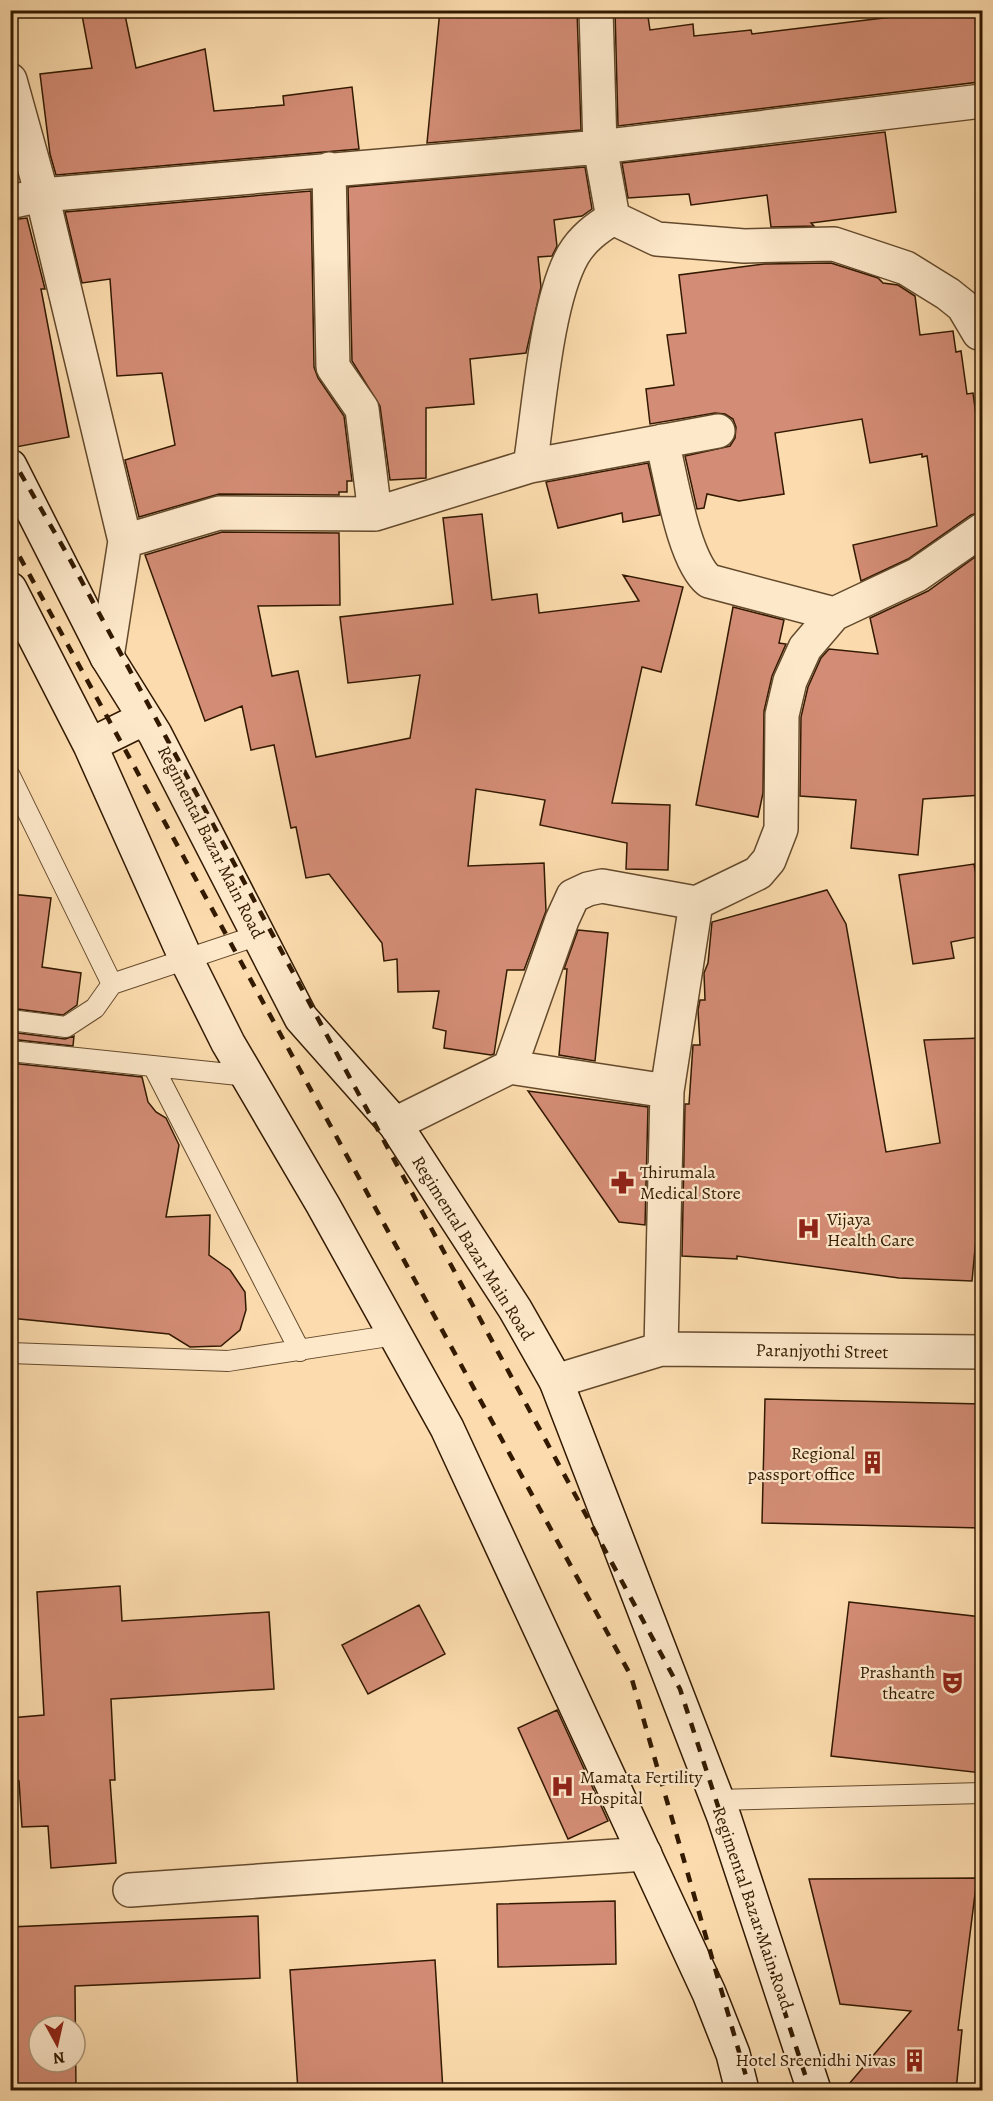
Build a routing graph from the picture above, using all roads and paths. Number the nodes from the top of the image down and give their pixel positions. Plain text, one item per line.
1 (596, 10) edge
2 (10, 80) edge
3 (982, 101) edge
4 (600, 147) junction
5 (329, 169) junction
6 (42, 195) junction
7 (10, 202) edge
8 (613, 218) junction
9 (981, 340) edge
10 (718, 431) dead end
11 (662, 441) junction
12 (10, 466) edge
13 (530, 466) junction
14 (375, 514) junction
15 (982, 530) edge
16 (125, 542) junction
17 (10, 589) edge
18 (834, 614) junction
19 (107, 657) junction
20 (145, 718) junction
21 (90, 745) junction
22 (10, 776) edge
23 (696, 903) junction
24 (259, 935) junction
25 (186, 959) junction
26 (112, 984) junction
27 (10, 1020) edge
28 (10, 1051) edge
29 (153, 1066) junction
30 (510, 1067) junction
31 (248, 1076) junction
32 (667, 1091) junction
33 (395, 1125) junction
34 (396, 1335) junction
35 (661, 1349) junction
36 (300, 1351) junction
37 (10, 1353) edge
38 (982, 1353) edge
39 (556, 1382) junction
40 (982, 1792) edge
41 (717, 1800) junction
42 (645, 1854) junction
43 (130, 1890) dead end
44 (742, 2091) edge
45 (814, 2091) edge

1 - 4 street
2 - 6 street
3 - 4 street
4 - 5 street
4 - 8 street
5 - 6 street
5 - 14 street
6 - 7 street
6 - 16 street
8 - 9 street
8 - 13 street
10 - 11 street
11 - 13 street
11 - 18 street
12 - 19 street, Regimental Bazar Main Road
13 - 14 street
14 - 16 street
15 - 18 street
16 - 19 street
17 - 21 street
18 - 23 street
19 - 20 street, Regimental Bazar Main Road
20 - 21 street
20 - 24 street, Regimental Bazar Main Road
21 - 25 street
22 - 26 lane
23 - 30 street
23 - 32 street
24 - 25 lane
24 - 33 street, Regimental Bazar Main Road
25 - 26 lane
25 - 31 street
26 - 27 lane
28 - 29 lane
29 - 31 lane
29 - 36 lane
30 - 32 street
30 - 33 street
31 - 34 street
32 - 35 street
33 - 39 street, Regimental Bazar Main Road
34 - 36 lane
34 - 42 street
35 - 38 street, Paranjyothi Street
35 - 39 street, Paranjyothi Street
36 - 37 lane
39 - 41 street, Regimental Bazar Main Road
40 - 41 lane
41 - 45 street, Regimental Bazar Main Road
42 - 43 street
42 - 44 street

